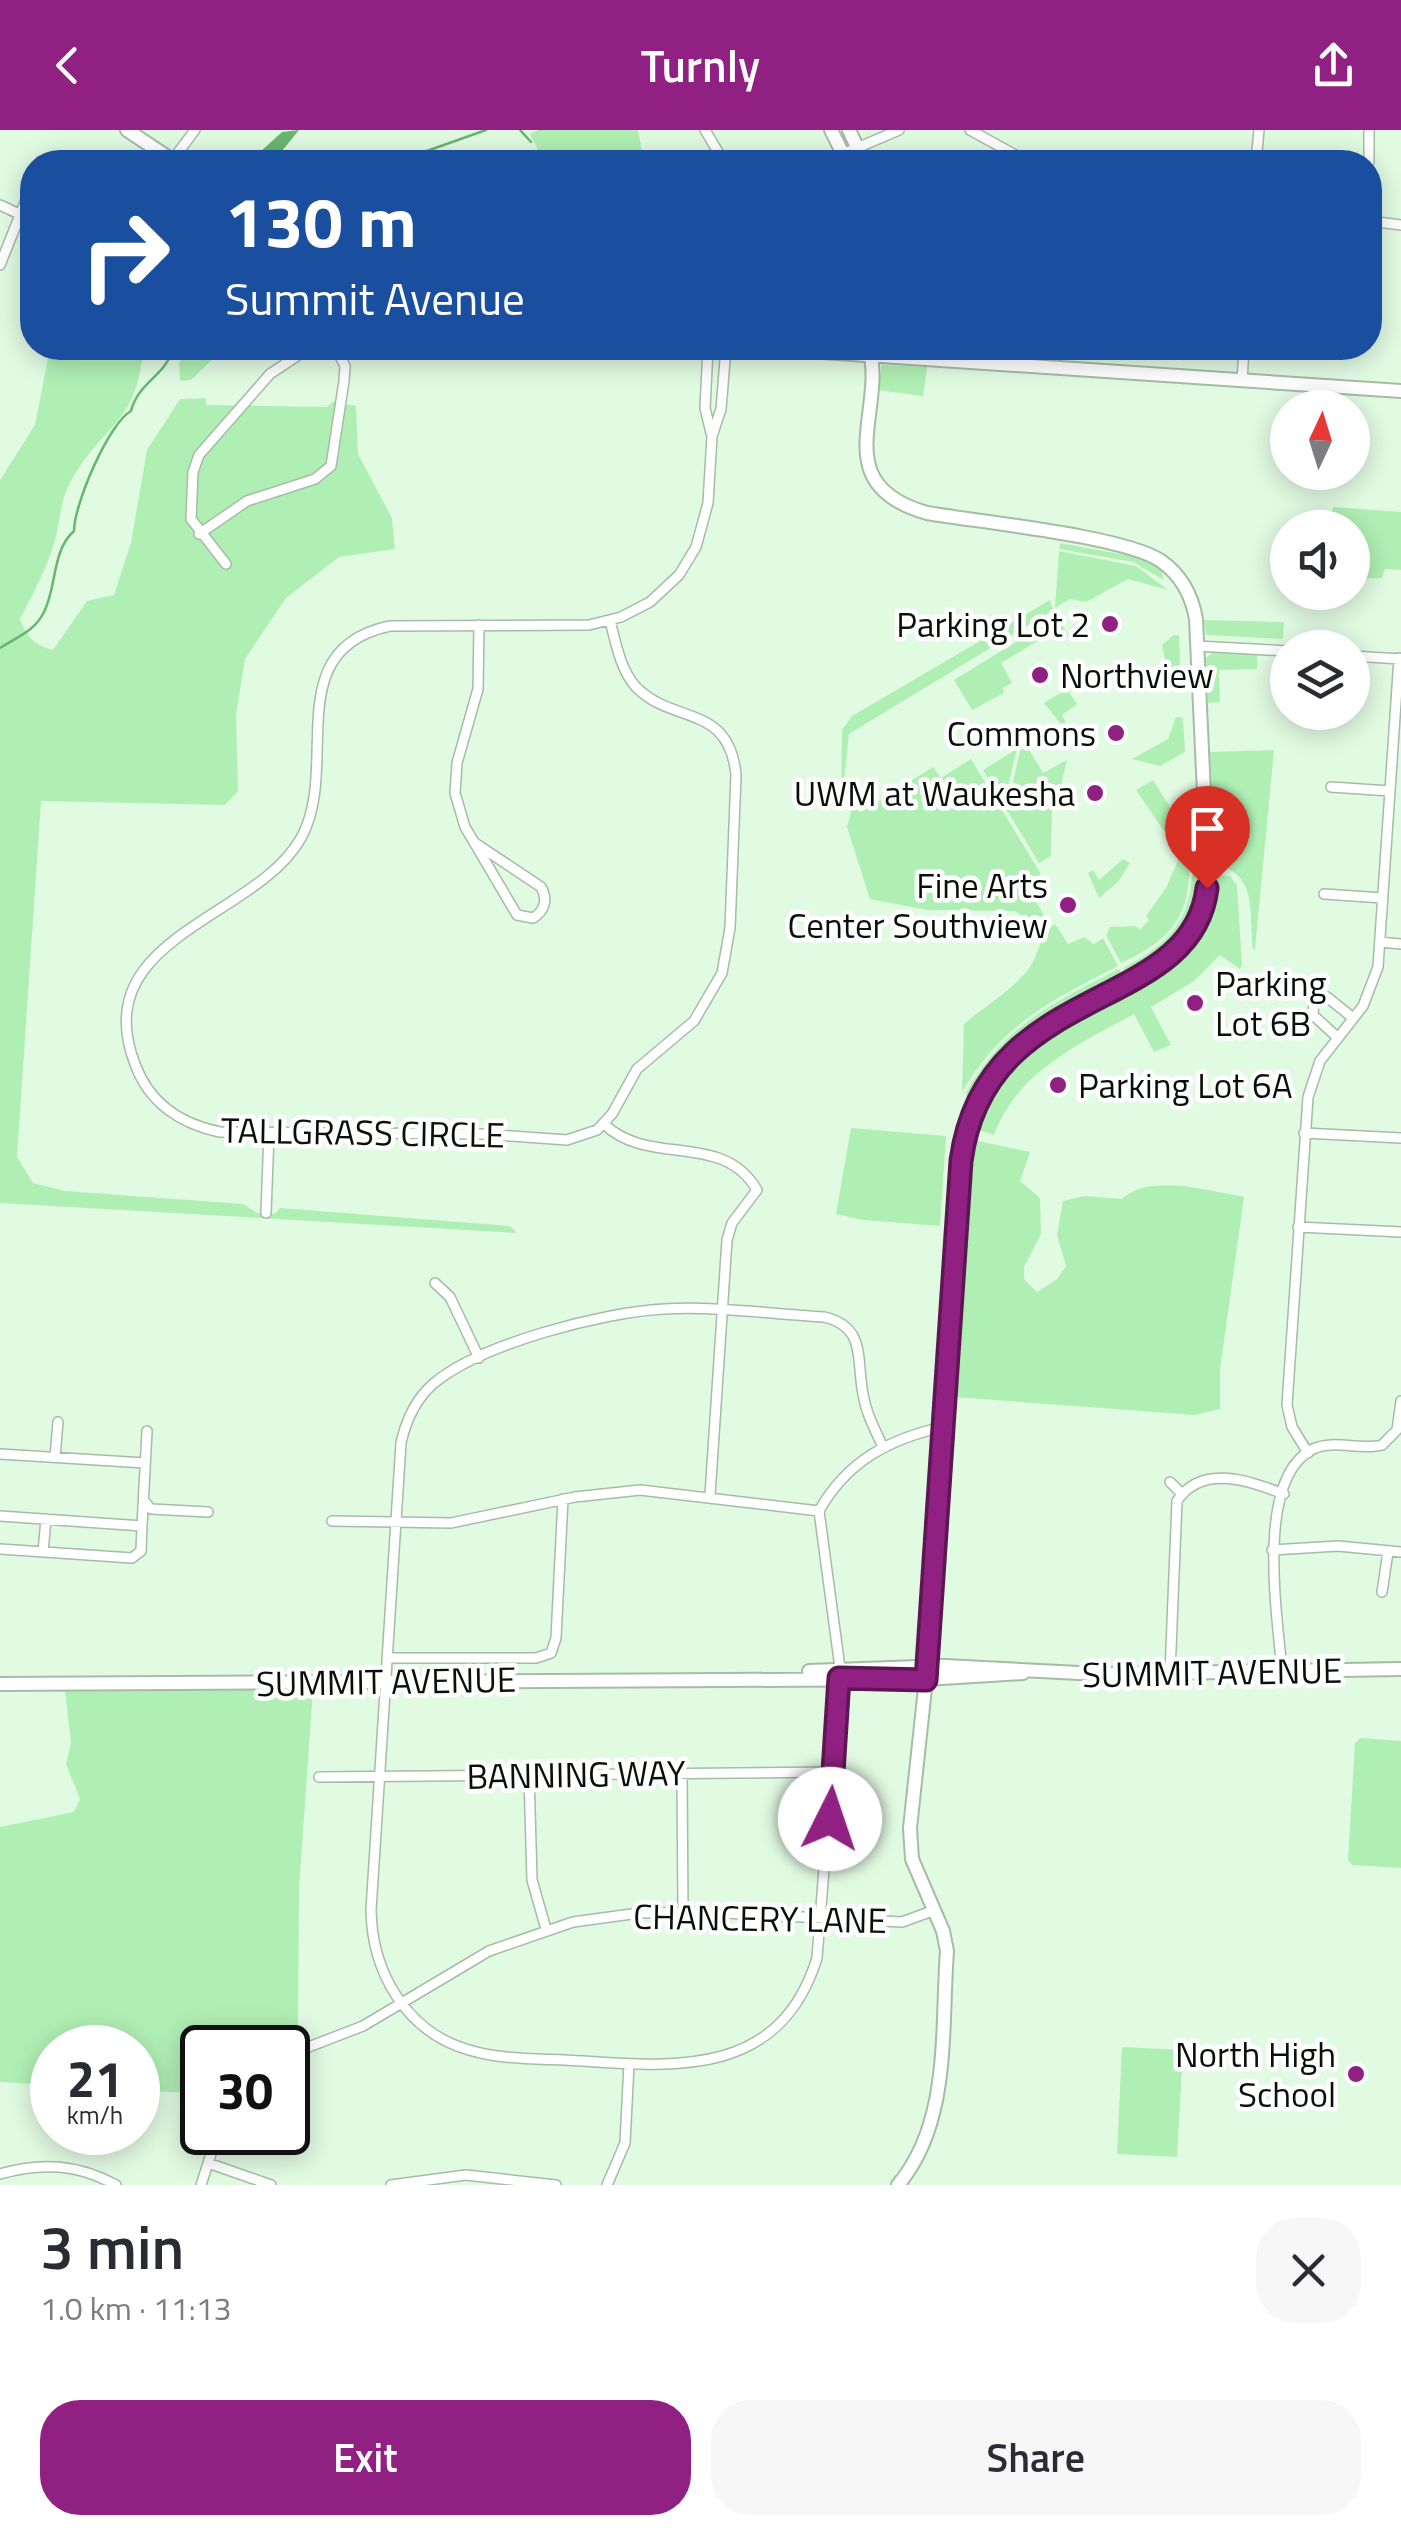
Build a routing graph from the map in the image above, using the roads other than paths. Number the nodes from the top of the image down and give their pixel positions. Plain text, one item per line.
1 (127, 130) edge
2 (849, 130) edge
3 (899, 130) edge
4 (970, 130) edge
5 (857, 148) junction
6 (156, 150) edge
7 (855, 150) edge
8 (1006, 150) edge
9 (20, 218) edge
10 (0, 264) edge
11 (291, 360) edge
12 (342, 360) edge
13 (708, 360) edge
14 (725, 360) edge
15 (871, 360) edge
16 (991, 360) edge
17 (1243, 360) edge
18 (1242, 381) junction
19 (1401, 391) edge
20 (712, 436) junction
21 (199, 534) junction
22 (226, 564) dead end
23 (610, 621) junction
24 (479, 625) junction
25 (1198, 646) junction
26 (1270, 650) edge
27 (1370, 657) edge
28 (1400, 658) edge
29 (1331, 787) dead end
30 (1390, 791) junction
31 (475, 844) junction
32 (1324, 894) dead end
33 (1383, 898) junction
34 (1380, 942) junction
35 (1401, 944) edge
36 (1353, 1018) junction
37 (1337, 1037) junction
38 (605, 1125) junction
39 (269, 1133) junction
40 (1304, 1133) junction
41 (1401, 1138) edge
42 (266, 1213) dead end
43 (1298, 1227) junction
44 (1401, 1232) edge
45 (434, 1283) dead end
46 (722, 1310) junction
47 (479, 1358) junction
48 (1401, 1401) edge
49 (58, 1422) dead end
50 (943, 1427) junction
51 (147, 1431) dead end
52 (882, 1447) junction
53 (1308, 1453) junction
54 (0, 1454) edge
55 (55, 1458) junction
56 (146, 1463) junction
57 (1170, 1482) dead end
58 (1182, 1494) junction
59 (1284, 1494) junction
60 (710, 1495) junction
61 (563, 1499) junction
62 (144, 1501) junction
63 (819, 1511) junction
64 (208, 1512) dead end
65 (0, 1516) edge
66 (46, 1519) junction
67 (332, 1521) dead end
68 (396, 1524) junction
69 (142, 1526) junction
70 (0, 1548) edge
71 (1272, 1550) junction
72 (43, 1552) junction
73 (1388, 1552) junction
74 (1401, 1552) edge
75 (1382, 1592) dead end
76 (387, 1658) junction
77 (1401, 1670) edge
78 (1282, 1671) junction
79 (839, 1673) junction
80 (926, 1673) junction
81 (1170, 1673) junction
82 (385, 1682) junction
83 (0, 1684) edge
84 (833, 1772) junction
85 (682, 1773) junction
86 (529, 1774) junction
87 (318, 1776) dead end
88 (380, 1776) junction
89 (934, 1910) junction
90 (682, 1912) junction
91 (823, 1918) junction
92 (546, 1929) junction
93 (400, 2003) junction
94 (310, 2046) dead end
95 (630, 2064) junction
96 (213, 2155) edge
97 (211, 2164) junction
98 (0, 2174) edge
99 (116, 2185) edge
100 (201, 2185) edge
101 (271, 2185) edge
102 (390, 2185) edge
103 (556, 2185) edge
104 (607, 2185) edge
105 (898, 2185) edge

1 - 6 street
2 - 5 street
3 - 5 street
4 - 8 street
5 - 7 street
9 - 10 street
11 - 21 street
12 - 21 street
13 - 20 street, TALLGRASS CIRCLE
14 - 20 street, TALLGRASS CIRCLE
15 - 25 street
16 - 18 street
17 - 18 street
18 - 19 street
20 - 23 street, TALLGRASS CIRCLE
21 - 22 street
23 - 24 street, TALLGRASS CIRCLE
23 - 38 street
24 - 31 street
24 - 39 street, TALLGRASS CIRCLE
25 - 26 street
25 - 50 street
27 - 28 street
28 - 30 street
29 - 30 street
30 - 33 street
31 - 31 street
32 - 33 street
33 - 34 street
34 - 35 street
34 - 36 street
36 - 37 street
36 - 37 street
37 - 40 street
38 - 39 street, TALLGRASS CIRCLE
38 - 46 street
39 - 42 street
40 - 41 street
40 - 43 street
43 - 44 street
43 - 53 street
45 - 47 street
46 - 47 street
46 - 52 street
46 - 60 street
47 - 68 street
48 - 53 street
49 - 55 street
50 - 52 street
50 - 80 street
51 - 56 street
52 - 63 street
53 - 59 street
54 - 55 street
55 - 56 street
56 - 62 street
57 - 58 street
58 - 59 street
58 - 81 street
59 - 71 street
60 - 61 street
60 - 63 street
61 - 68 street
61 - 76 street
62 - 64 street
62 - 69 street
63 - 79 street
65 - 66 street
66 - 69 street
66 - 72 street
67 - 68 street
68 - 76 street
69 - 72 street
70 - 72 street
71 - 73 street
71 - 78 street
73 - 74 street
73 - 75 street
76 - 82 street
77 - 78 street, SUMMIT AVENUE
78 - 81 street, SUMMIT AVENUE
79 - 80 street, SUMMIT AVENUE
79 - 82 street, SUMMIT AVENUE
79 - 84 street
80 - 81 street, SUMMIT AVENUE
80 - 89 street
82 - 83 street, SUMMIT AVENUE
82 - 88 street
84 - 85 street, BANNING WAY
84 - 91 street
85 - 86 street, BANNING WAY
85 - 90 street
86 - 88 street, BANNING WAY
86 - 92 street
87 - 88 street, BANNING WAY
88 - 93 street
89 - 91 street, CHANCERY LANE
89 - 105 street
90 - 91 street, CHANCERY LANE
90 - 92 street, CHANCERY LANE
91 - 95 street
92 - 93 street, CHANCERY LANE
93 - 94 street, CHANCERY LANE
93 - 95 street
95 - 104 street
96 - 97 street
97 - 100 street
97 - 101 street
98 - 99 street
102 - 103 street

